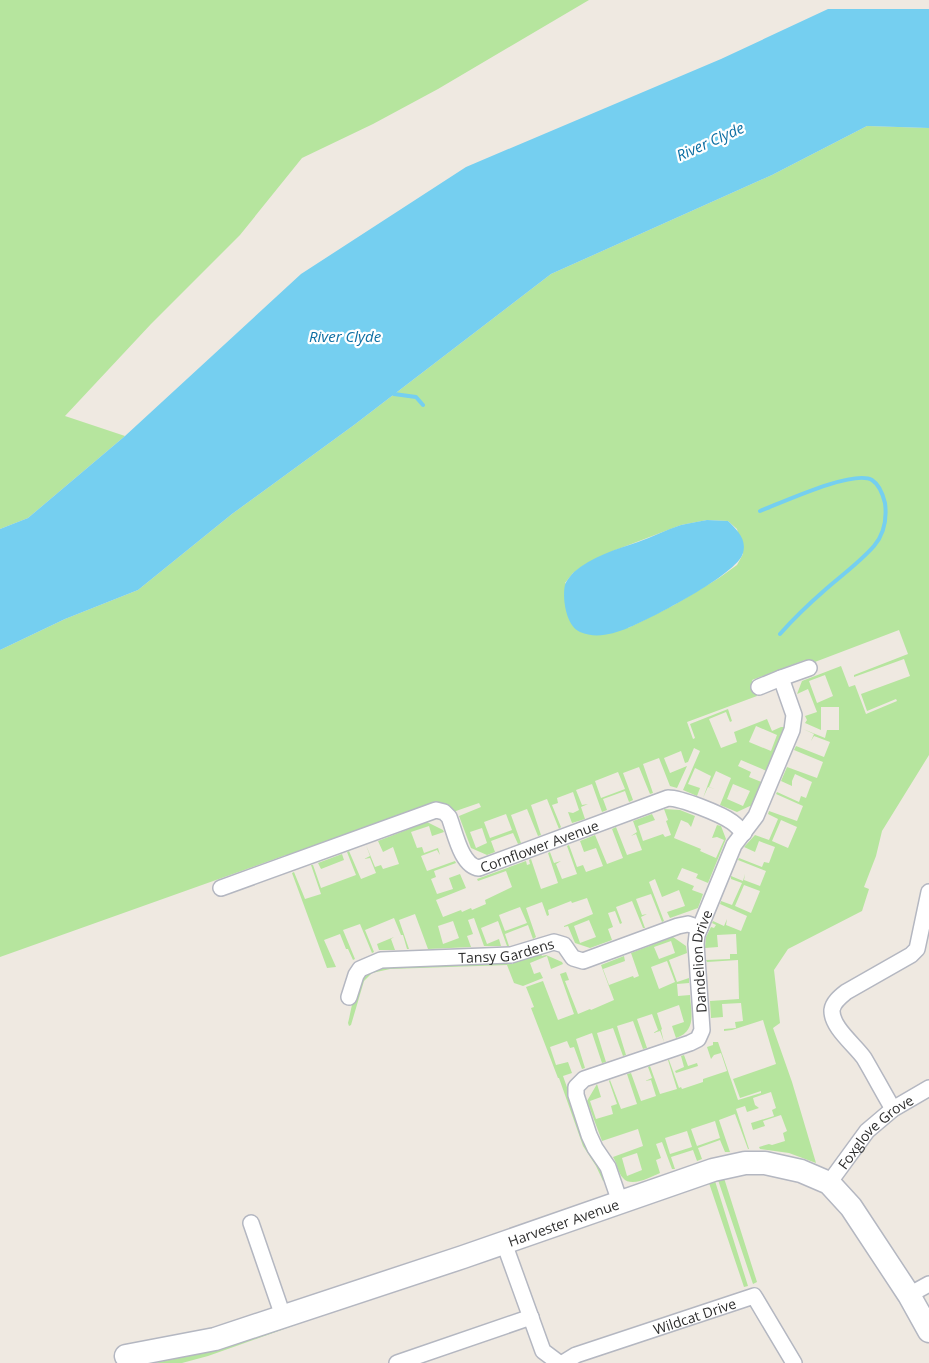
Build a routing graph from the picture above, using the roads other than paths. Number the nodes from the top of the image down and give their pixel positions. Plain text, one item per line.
1 (809, 668) dead end
2 (781, 678) junction
3 (759, 687) dead end
4 (744, 833) junction
5 (221, 888) dead end
6 (929, 892) edge
7 (700, 928) junction
8 (350, 997) dead end
9 (929, 1088) edge
10 (893, 1109) junction
11 (828, 1183) junction
12 (620, 1202) junction
13 (251, 1223) dead end
14 (504, 1243) junction
15 (929, 1284) edge
16 (909, 1295) junction
17 (283, 1316) junction
18 (531, 1317) junction
19 (929, 1331) edge
20 (126, 1356) dead end
21 (397, 1363) edge
22 (561, 1363) edge
23 (794, 1363) edge

1 - 2 street
2 - 3 street
2 - 4 street, Dandelion Drive
4 - 5 street, Cornflower Avenue
4 - 7 street, Dandelion Drive
6 - 10 street
7 - 8 street, Tansy Gardens
7 - 12 street, Dandelion Drive
9 - 10 street, Foxglove Grove
10 - 11 street, Foxglove Grove
11 - 12 street, Harvester Avenue
11 - 16 street, Harvester Avenue
12 - 14 street, Harvester Avenue
13 - 17 street
14 - 17 street, Harvester Avenue
14 - 18 street
15 - 16 street
16 - 19 street, Harvester Avenue
17 - 20 street, Harvester Avenue
18 - 21 street
18 - 22 street
22 - 23 street, Wildcat Drive

